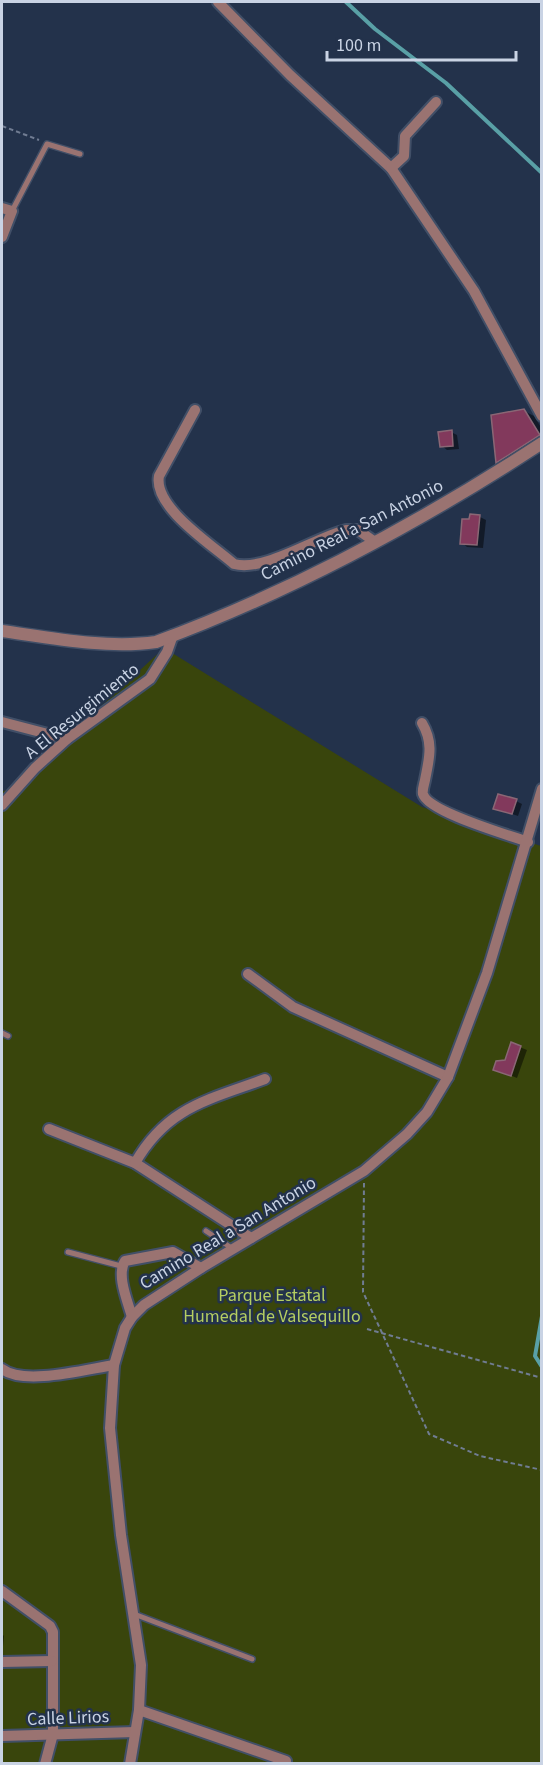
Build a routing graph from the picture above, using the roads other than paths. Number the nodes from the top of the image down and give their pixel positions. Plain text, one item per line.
1 (218, 2) edge
2 (436, 102) dead end
3 (80, 154) dead end
4 (391, 168) junction
5 (7, 209) edge
6 (2, 237) edge
7 (195, 410) dead end
8 (542, 416) edge
9 (542, 443) edge
10 (375, 542) junction
11 (2, 631) edge
12 (173, 635) junction
13 (2, 722) edge
14 (422, 723) dead end
15 (67, 740) junction
16 (542, 789) edge
17 (2, 805) edge
18 (528, 842) junction
19 (248, 974) dead end
20 (2, 1032) edge
21 (8, 1036) dead end
22 (448, 1077) junction
23 (265, 1079) dead end
24 (49, 1129) dead end
25 (135, 1163) junction
26 (206, 1231) dead end
27 (251, 1238) junction
28 (232, 1249) junction
29 (68, 1252) dead end
30 (121, 1266) junction
31 (201, 1268) junction
32 (132, 1317) junction
33 (114, 1365) junction
34 (2, 1369) edge
35 (2, 1591) edge
36 (134, 1614) junction
37 (252, 1659) dead end
38 (52, 1661) junction
39 (2, 1662) edge
40 (139, 1710) junction
41 (135, 1732) junction
42 (53, 1734) junction
43 (2, 1736) edge
44 (286, 1761) dead end
45 (45, 1764) edge
46 (130, 1764) edge

1 - 4 street
2 - 4 street
3 - 5 lane
4 - 8 street
5 - 6 street
7 - 10 street
9 - 10 street, Camino Real a San Antonio
10 - 12 street, Camino Real a San Antonio
11 - 12 street, Camino Real a San Antonio
12 - 15 street, A El Resurgimiento
13 - 15 street
14 - 18 street
15 - 17 street, A El Resurgimiento
16 - 18 street, Camino Real a San Antonio
18 - 22 street, Camino Real a San Antonio
19 - 22 street
20 - 21 lane
22 - 27 street, Camino Real a San Antonio
23 - 25 street
24 - 25 street
25 - 27 street
26 - 28 lane
27 - 28 street, Camino Real a San Antonio
28 - 31 street, Camino Real a San Antonio
29 - 30 lane
30 - 31 street
30 - 32 street
31 - 32 street, Camino Real a San Antonio
32 - 33 street, Camino Real a San Antonio
33 - 34 street
33 - 36 street, Camino Real a San Antonio
35 - 38 street
36 - 37 lane
36 - 40 street, Camino Real a San Antonio
38 - 39 street
38 - 42 street
40 - 41 street, Camino Real a San Antonio
40 - 44 street
41 - 42 street, Calle Lirios
41 - 46 street, Camino Real a San Antonio
42 - 43 street, Calle Lirios
42 - 45 street

